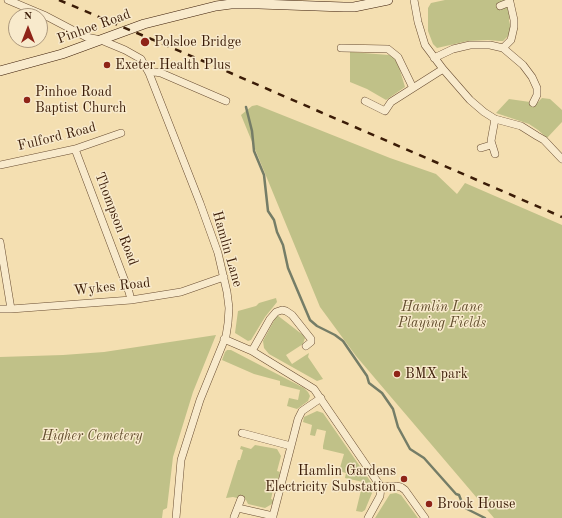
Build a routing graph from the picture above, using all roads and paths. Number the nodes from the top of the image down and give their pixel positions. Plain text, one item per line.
1 (8, 0) edge
2 (388, 0) edge
3 (414, 0) edge
4 (231, 2) edge
5 (319, 3) edge
6 (500, 6) dead end
7 (101, 40) junction
8 (341, 48) dead end
9 (503, 48) junction
10 (434, 58) junction
11 (443, 69) junction
12 (0, 71) edge
13 (149, 73) junction
14 (414, 88) junction
15 (365, 100) dead end
16 (226, 101) dead end
17 (533, 103) dead end
18 (494, 119) junction
19 (121, 133) dead end
20 (491, 145) junction
21 (481, 148) dead end
22 (75, 149) junction
23 (495, 154) dead end
24 (562, 159) edge
25 (0, 165) edge
26 (0, 242) edge
27 (224, 277) junction
28 (131, 300) junction
29 (0, 309) edge
30 (11, 309) junction
31 (224, 338) junction
32 (306, 346) dead end
33 (252, 351) junction
34 (321, 398) junction
35 (242, 433) dead end
36 (291, 446) junction
37 (381, 487) junction
38 (241, 499) dead end
39 (238, 508) junction
40 (234, 517) dead end
41 (273, 517) edge
42 (176, 518) edge
43 (368, 518) edge
44 (425, 518) edge

1 - 7 street, Hamlin Lane
2 - 5 main road, Pinhoe Road
3 - 10 street
4 - 5 main road, Pinhoe Road
4 - 7 main road, Pinhoe Road
6 - 9 street
7 - 12 main road, Pinhoe Road
7 - 13 street, Hamlin Lane
8 - 14 street
9 - 10 street
9 - 17 street
10 - 11 street
11 - 14 street
11 - 18 street
13 - 16 street
13 - 27 street, Hamlin Lane
14 - 15 street
18 - 20 street
18 - 24 street
19 - 22 street, Fulford Road
20 - 21 street
20 - 23 street
22 - 25 street, Fulford Road
22 - 28 street, Thompson Road
26 - 30 street
27 - 28 street, Wykes Road
27 - 31 street, Hamlin Lane
28 - 30 street, Wykes Road
29 - 30 street, Wykes Road
31 - 33 street
31 - 42 street, Hamlin Lane
32 - 33 street
33 - 34 street
34 - 36 street
34 - 37 street
35 - 36 street
36 - 41 street
37 - 43 street
37 - 44 street
38 - 39 street
39 - 40 street
39 - 41 street

